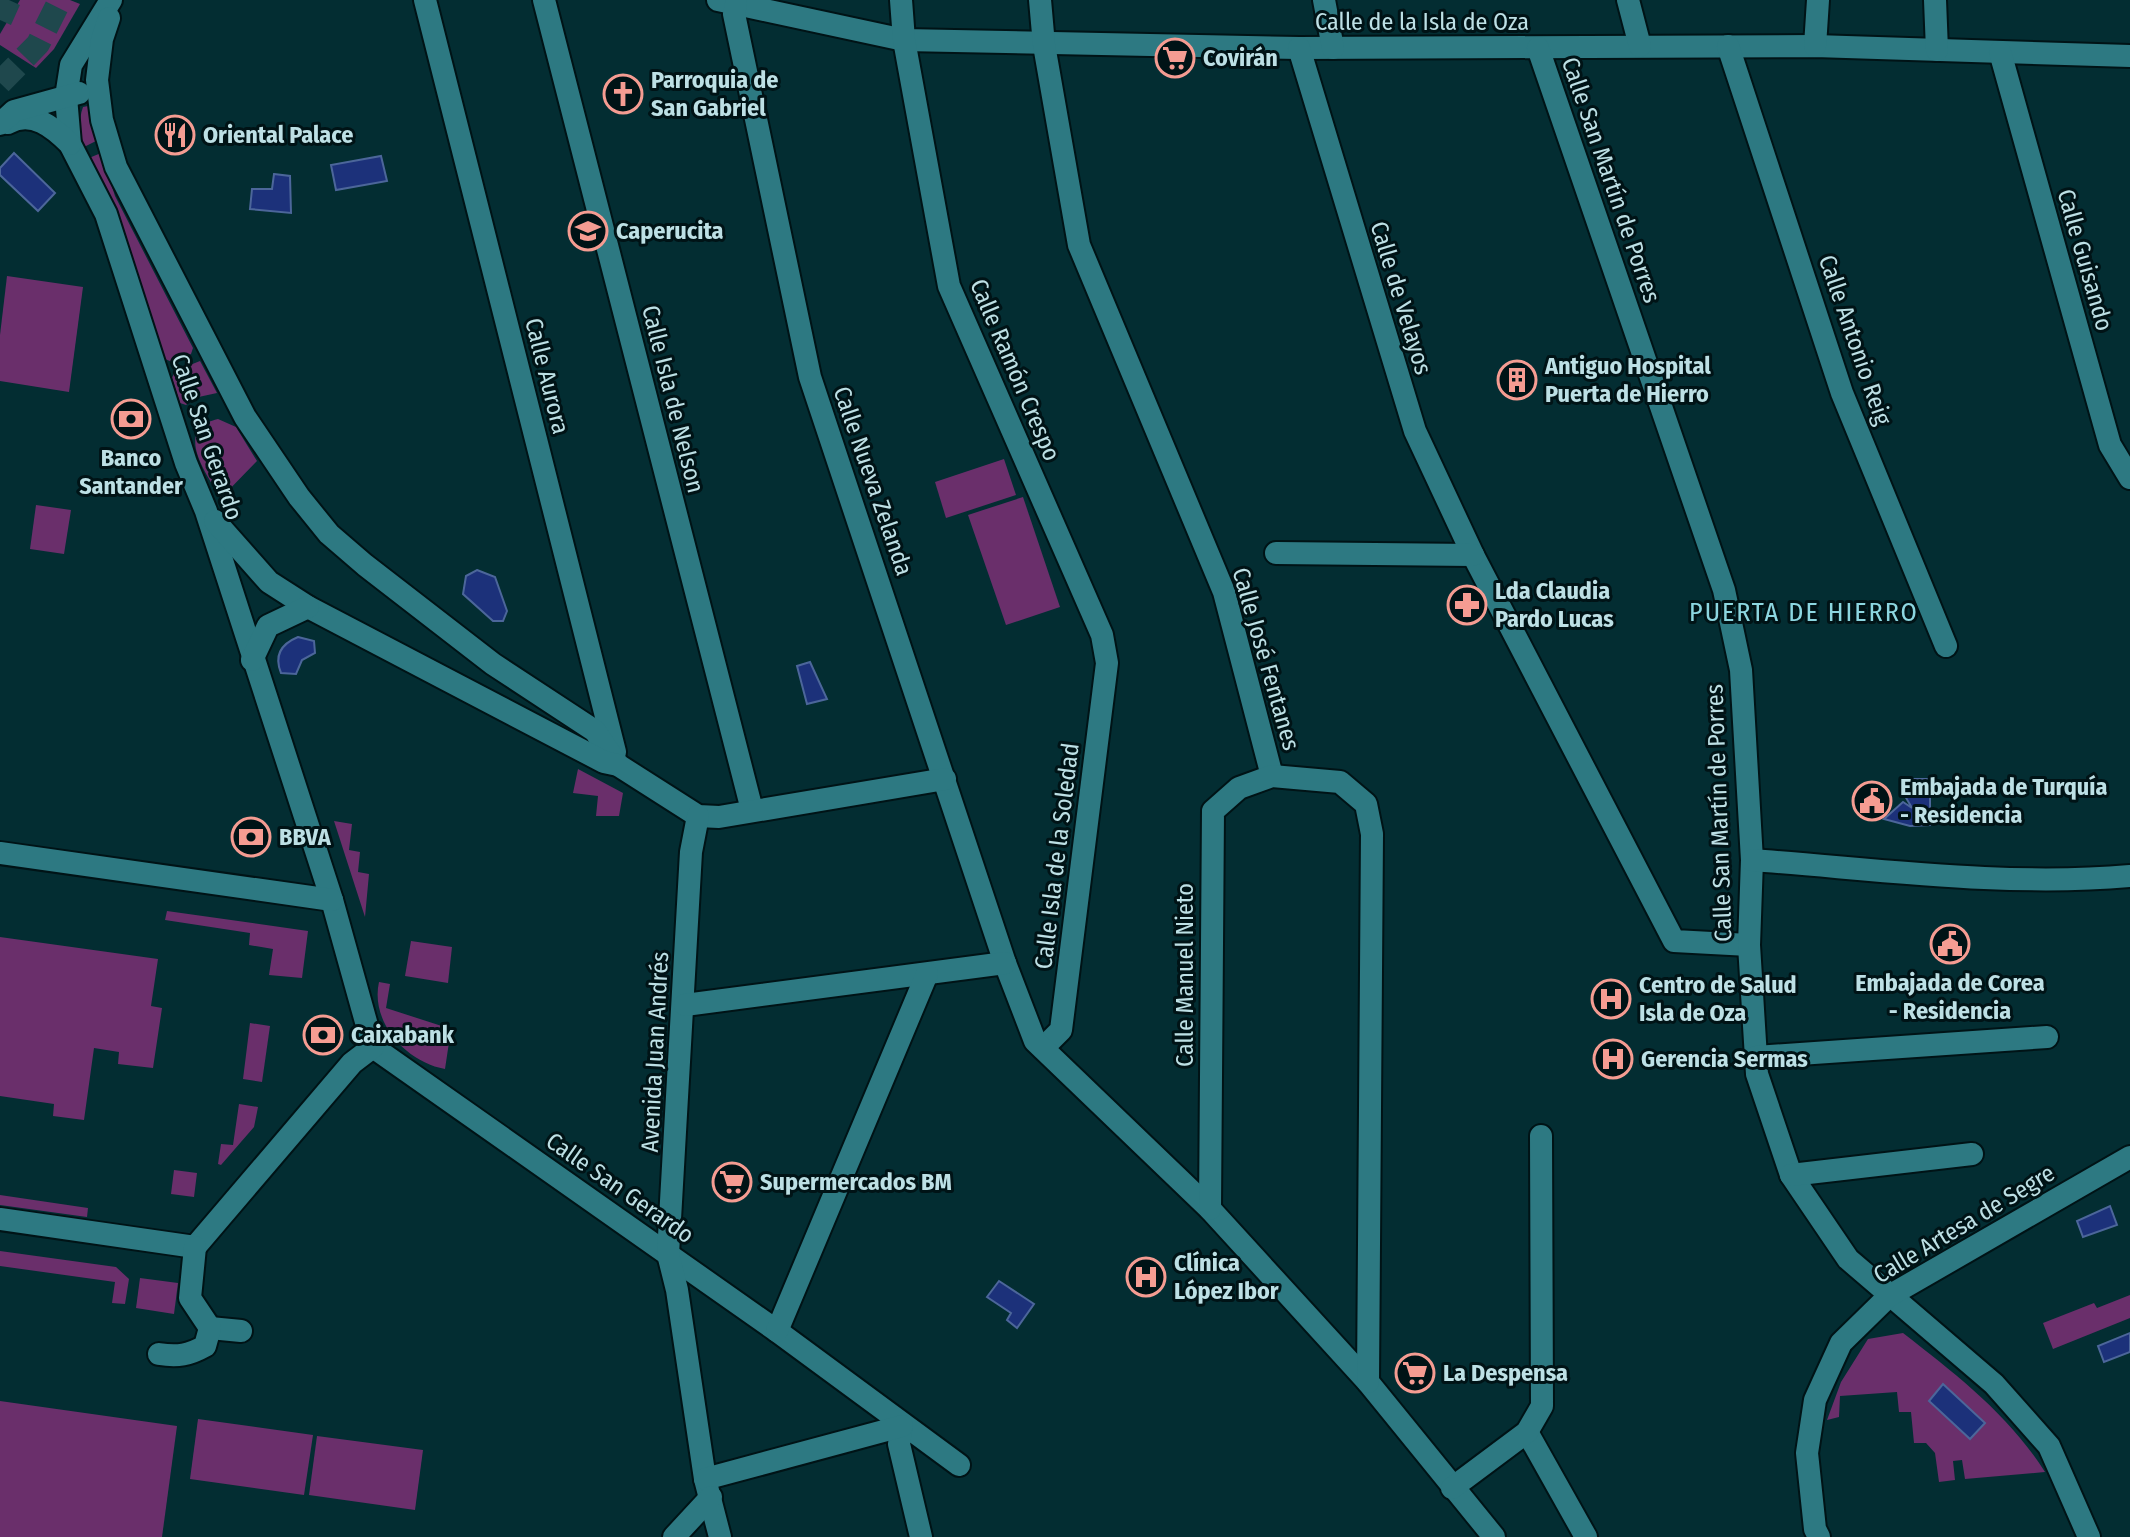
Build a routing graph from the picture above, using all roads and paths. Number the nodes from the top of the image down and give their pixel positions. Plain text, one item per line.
1 (113, 0) edge
2 (425, 0) edge
3 (544, 0) edge
4 (901, 0) edge
5 (1040, 0) edge
6 (1324, 0) edge
7 (1628, 0) edge
8 (1818, 0) edge
9 (1935, 0) edge
10 (727, 2) edge
11 (904, 40) junction
12 (1044, 45) junction
13 (1640, 46) junction
14 (1728, 46) junction
15 (1815, 46) junction
16 (1299, 48) junction
17 (1333, 48) junction
18 (1538, 48) junction
19 (1937, 50) junction
20 (2000, 52) junction
21 (2130, 56) edge
22 (97, 80) junction
23 (66, 97) junction
24 (0, 126) edge
25 (70, 144) junction
26 (2130, 478) edge
27 (206, 511) junction
28 (1276, 553) dead end
29 (1473, 555) junction
30 (308, 607) junction
31 (1946, 646) dead end
32 (252, 660) junction
33 (1107, 663) joint
34 (618, 765) junction
35 (1272, 776) junction
36 (945, 779) junction
37 (752, 810) junction
38 (698, 816) junction
39 (0, 853) edge
40 (1752, 860) junction
41 (2130, 876) edge
42 (332, 900) junction
43 (1749, 945) junction
44 (1005, 963) junction
45 (927, 974) junction
46 (685, 1005) junction
47 (2047, 1037) dead end
48 (372, 1041) junction
49 (1043, 1048) junction
50 (1756, 1057) junction
51 (1541, 1136) dead end
52 (1972, 1154) dead end
53 (2130, 1157) edge
54 (1791, 1175) junction
55 (1210, 1209) junction
56 (0, 1219) edge
57 (195, 1247) junction
58 (668, 1254) junction
59 (1889, 1296) junction
60 (210, 1328) junction
61 (241, 1331) dead end
62 (777, 1331) junction
63 (167, 1355) dead end
64 (1368, 1382) junction
65 (902, 1426) junction
66 (1527, 1432) junction
67 (959, 1465) dead end
68 (708, 1488) junction
69 (1452, 1488) junction
70 (674, 1537) edge
71 (720, 1537) edge
72 (921, 1537) edge
73 (1494, 1537) edge
74 (1586, 1537) edge
75 (1819, 1537) edge
76 (2089, 1537) edge

1 - 22 street
1 - 23 street, Calle San Gerardo
2 - 34 street, Calle Aurora
3 - 37 street, Calle Isla de Nelson
4 - 11 street, Calle Ramón Crespo
5 - 12 street, Calle José Fentanes
6 - 17 street
7 - 13 street
8 - 15 street
9 - 19 street
10 - 11 street, Calle de la Isla de Oza
10 - 36 street, Calle Nueva Zelanda
11 - 12 street, Calle de la Isla de Oza
11 - 33 street, Calle Ramón Crespo
12 - 16 street, Calle de la Isla de Oza
12 - 35 street, Calle José Fentanes
13 - 14 street, Calle de la Isla de Oza
13 - 18 street, Calle de la Isla de Oza
14 - 15 street, Calle de la Isla de Oza
14 - 31 street, Calle Antonio Reig
15 - 19 street, Calle de la Isla de Oza
16 - 17 street, Calle de la Isla de Oza
16 - 29 street, Calle de Velayos
17 - 18 street, Calle de la Isla de Oza
18 - 40 street, Calle San Martín de Porres
19 - 20 street, Calle de la Isla de Oza
20 - 21 street, Calle de la Isla de Oza
20 - 26 street, Calle Guisando
22 - 23 street
22 - 34 street
23 - 24 street
23 - 25 street, Calle San Gerardo
24 - 25 street
25 - 27 street, Calle San Gerardo
27 - 30 street
27 - 32 street, Calle San Gerardo
28 - 29 street
29 - 43 street, Calle de Velayos
30 - 32 street
30 - 34 street
32 - 42 street, Calle San Gerardo
33 - 49 street, Calle Isla de la Soledad
34 - 38 street
35 - 55 street, Calle Manuel Nieto
35 - 64 street, Calle José Fentanes
36 - 37 street
36 - 44 street, Calle Nueva Zelanda
37 - 38 street
38 - 46 street, Avenida Juan Andrés
39 - 42 street
40 - 41 street
40 - 43 street, Calle San Martín de Porres
42 - 48 street, Calle San Gerardo
43 - 50 street, Calle San Martín de Porres
44 - 45 street
44 - 49 street, Calle Nueva Zelanda
45 - 46 street
45 - 62 street
46 - 58 street, Avenida Juan Andrés
47 - 50 street
48 - 57 street
48 - 58 street, Calle San Gerardo
49 - 55 street, Calle Nueva Zelanda
50 - 54 street, Calle San Martín de Porres
51 - 66 street
52 - 54 street
53 - 59 street, Calle Artesa de Segre
54 - 59 street, Calle San Martín de Porres
55 - 64 street, Calle Nueva Zelanda
56 - 57 street
57 - 60 street
58 - 62 street, Calle San Gerardo
58 - 68 street, Avenida Juan Andrés
59 - 75 street, Calle Artesa de Segre
59 - 76 street, Calle San Martín de Porres
60 - 61 street
60 - 63 street
62 - 65 street, Calle San Gerardo
64 - 69 street, Calle Nueva Zelanda
65 - 67 street, Calle San Gerardo
65 - 68 street
65 - 72 street
66 - 69 street
66 - 74 street
68 - 70 street
68 - 71 street, Avenida Juan Andrés
69 - 73 street, Calle Nueva Zelanda

